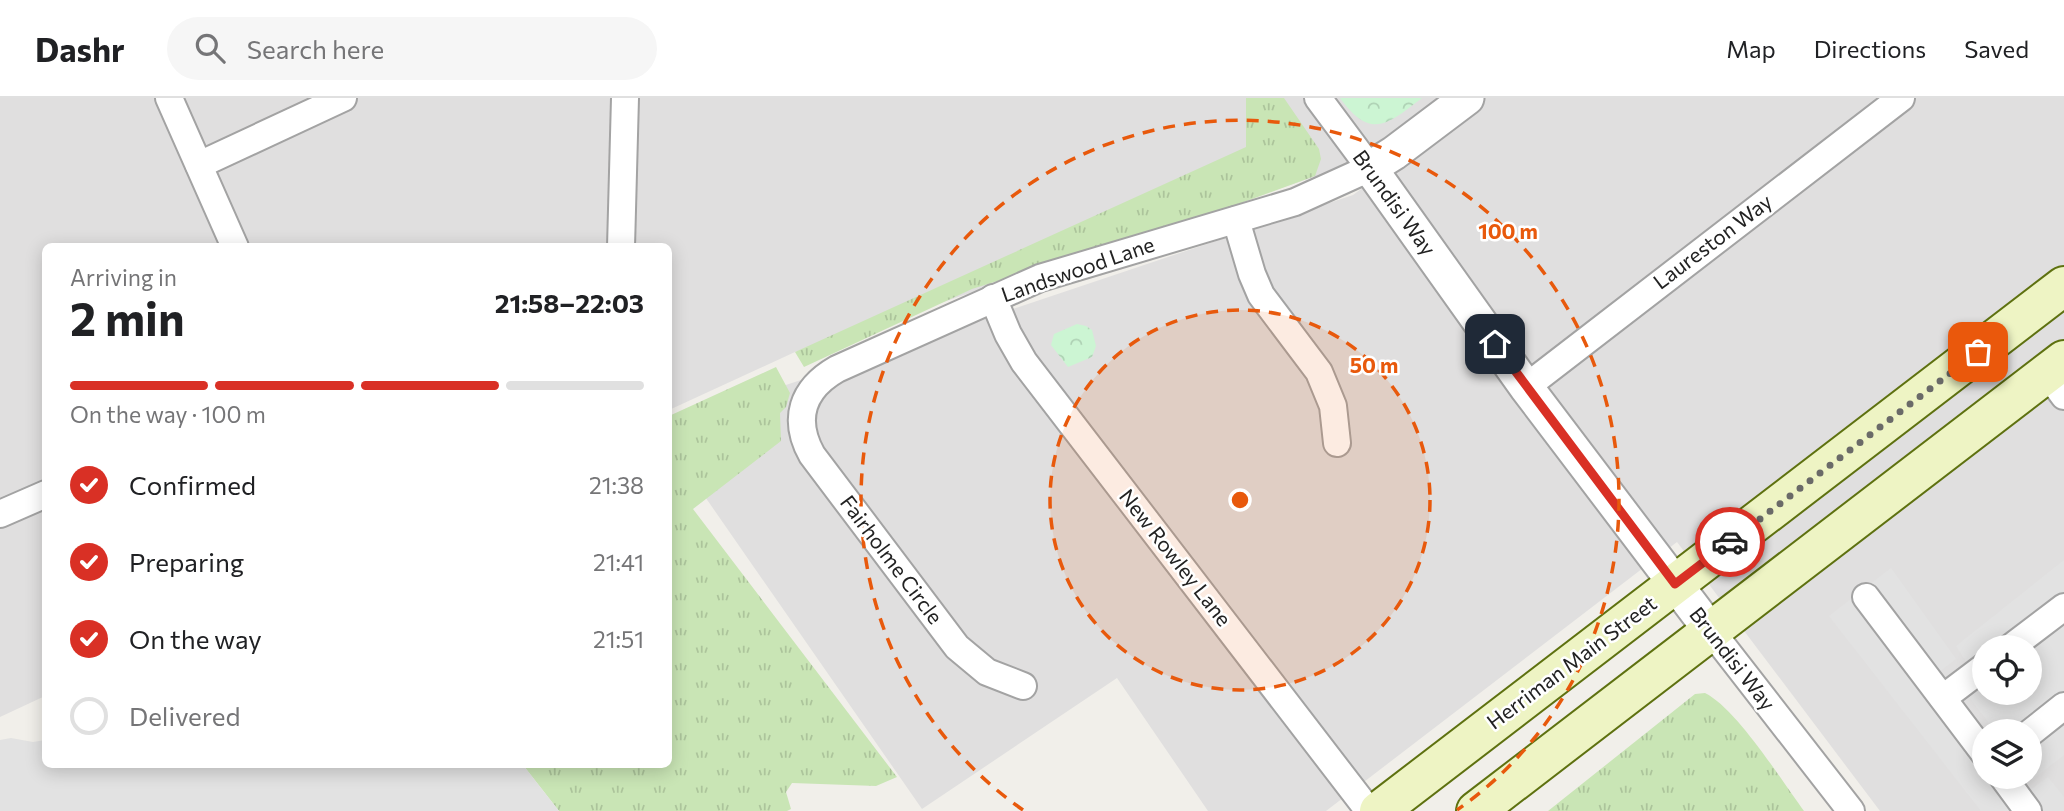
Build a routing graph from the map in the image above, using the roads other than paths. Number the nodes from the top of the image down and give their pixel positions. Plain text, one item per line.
1 (169, 98) edge
2 (343, 98) edge
3 (625, 98) edge
4 (1318, 98) edge
5 (1467, 98) edge
6 (1901, 98) edge
7 (200, 165) junction
8 (1370, 168) junction
9 (1236, 220) junction
10 (233, 243) edge
11 (621, 243) edge
12 (2064, 286) edge
13 (993, 298) junction
14 (2058, 376) edge
15 (1526, 387) junction
16 (805, 403) joint
17 (1337, 443) dead end
18 (42, 496) edge
19 (0, 514) edge
20 (1675, 584) junction
21 (1866, 597) dead end
22 (2064, 607) edge
23 (1710, 631) junction
24 (2027, 635) edge
25 (1972, 676) edge
26 (1023, 686) dead end
27 (1943, 698) junction
28 (2064, 706) edge
29 (2042, 723) edge
30 (1972, 737) edge
31 (2012, 789) edge
32 (1370, 811) edge
33 (1379, 811) edge
34 (1476, 811) edge
35 (1851, 811) edge
36 (2028, 811) edge

1 - 7 street
2 - 7 street
3 - 11 street
4 - 8 street, Brundisi Way
5 - 8 street
6 - 15 street, Laureston Way
7 - 10 street
8 - 9 street, Landswood Lane
8 - 15 street, Brundisi Way
9 - 13 street, Landswood Lane
9 - 17 street
12 - 20 main road, Herriman Main Street
13 - 16 street, Landswood Lane
13 - 32 street, New Rowley Lane
14 - 23 main road
15 - 20 street, Brundisi Way
16 - 26 street, Fairholme Circle
18 - 19 street
20 - 23 street, Brundisi Way
20 - 33 main road, Herriman Main Street
21 - 27 street
22 - 24 street
23 - 34 main road
23 - 35 street, Brundisi Way
25 - 27 street
27 - 30 street
28 - 29 street
31 - 36 street

